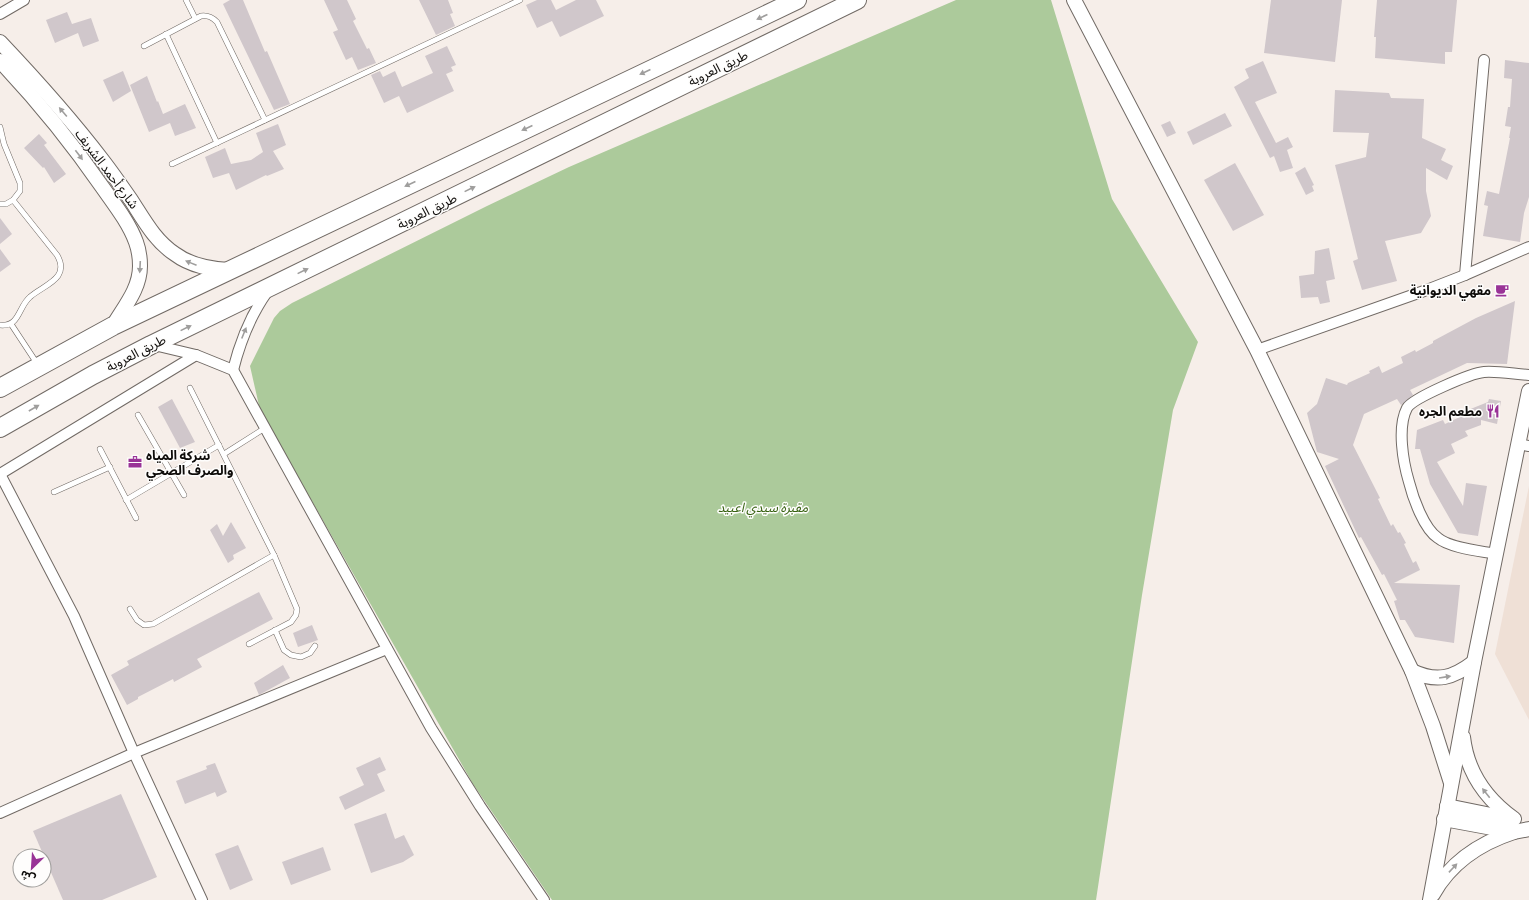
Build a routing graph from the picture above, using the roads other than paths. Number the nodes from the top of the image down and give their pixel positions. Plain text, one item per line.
1 (24, 0) edge
2 (186, 0) edge
3 (520, 0) edge
4 (797, 0) edge
5 (857, 0) edge
6 (1074, 0) edge
7 (0, 14) edge
8 (195, 18) junction
9 (166, 34) junction
10 (0, 42) edge
11 (144, 46) dead end
12 (1484, 60) dead end
13 (0, 61) edge
14 (265, 120) junction
15 (0, 127) edge
16 (217, 143) junction
17 (172, 164) dead end
18 (13, 200) junction
19 (0, 204) edge
20 (158, 239) junction
21 (1529, 247) edge
22 (139, 250) junction
23 (229, 270) junction
24 (1465, 275) junction
25 (270, 287) junction
26 (11, 324) junction
27 (0, 325) edge
28 (113, 326) junction
29 (152, 345) junction
30 (1257, 350) junction
31 (196, 355) junction
32 (38, 366) junction
33 (233, 370) junction
34 (1529, 375) edge
35 (0, 388) edge
36 (190, 388) dead end
37 (1529, 395) edge
38 (138, 415) dead end
39 (0, 428) edge
40 (265, 428) junction
41 (219, 445) junction
42 (1524, 445) edge
43 (100, 450) dead end
44 (224, 454) junction
45 (110, 467) junction
46 (172, 472) junction
47 (0, 474) edge
48 (54, 492) dead end
49 (184, 495) dead end
50 (126, 500) junction
51 (136, 518) dead end
52 (1496, 554) junction
53 (274, 555) junction
54 (130, 609) dead end
55 (275, 630) junction
56 (249, 644) dead end
57 (315, 646) dead end
58 (387, 649) junction
59 (1474, 662) junction
60 (1412, 671) junction
61 (1462, 725) junction
62 (134, 753) junction
63 (1452, 782) junction
64 (1446, 812) junction
65 (0, 813) edge
66 (1514, 826) junction
67 (1529, 828) edge
68 (202, 900) edge
69 (544, 900) edge
70 (1430, 900) edge

1 - 7 street
2 - 8 lane
3 - 14 lane
4 -> 23 highway, طريق العروبة
25 -> 5 highway, طريق العروبة
6 - 30 main road
8 - 9 lane
8 - 14 lane
9 - 11 lane
9 - 16 lane
20 -> 10 main road, شارع أحمد الشريف
12 - 24 street
13 -> 22 main road, شارع أحمد الشريف
14 - 16 lane
15 - 18 lane
16 - 17 lane
18 - 19 lane
18 - 26 lane
20 - 22 main road
23 -> 20 main road, شارع أحمد الشريف
21 - 24 street
22 -> 28 main road, شارع أحمد الشريف
23 - 28 highway, طريق العروبة
24 - 30 street
29 -> 25 highway, طريق العروبة
33 -> 25 street
26 - 27 lane
26 - 32 lane
28 - 32 highway, طريق العروبة
29 - 31 street
39 -> 29 highway, طريق العروبة
30 - 60 main road
31 - 33 street
31 - 47 street
32 - 35 highway, طريق العروبة
33 - 40 street
34 - 52 street
36 - 41 lane
37 - 42 main road
38 - 46 lane
40 - 44 lane
40 - 58 street
41 - 44 lane
41 - 46 lane
42 - 52 main road
43 - 45 lane
44 - 53 lane
45 - 48 lane
45 - 50 lane
46 - 49 lane
46 - 50 lane
47 - 62 street
50 - 51 lane
52 - 59 main road
53 - 54 lane
53 - 55 lane
55 - 56 lane
55 - 57 lane
58 - 62 street
58 - 69 street
60 -> 59 main road
59 - 61 main road
60 - 63 main road
61 - 63 main road
66 -> 61 main road
62 - 65 street
62 - 68 street
63 - 64 main road
64 - 66 main road
64 - 70 main road
66 - 67 main road
70 -> 66 main road

